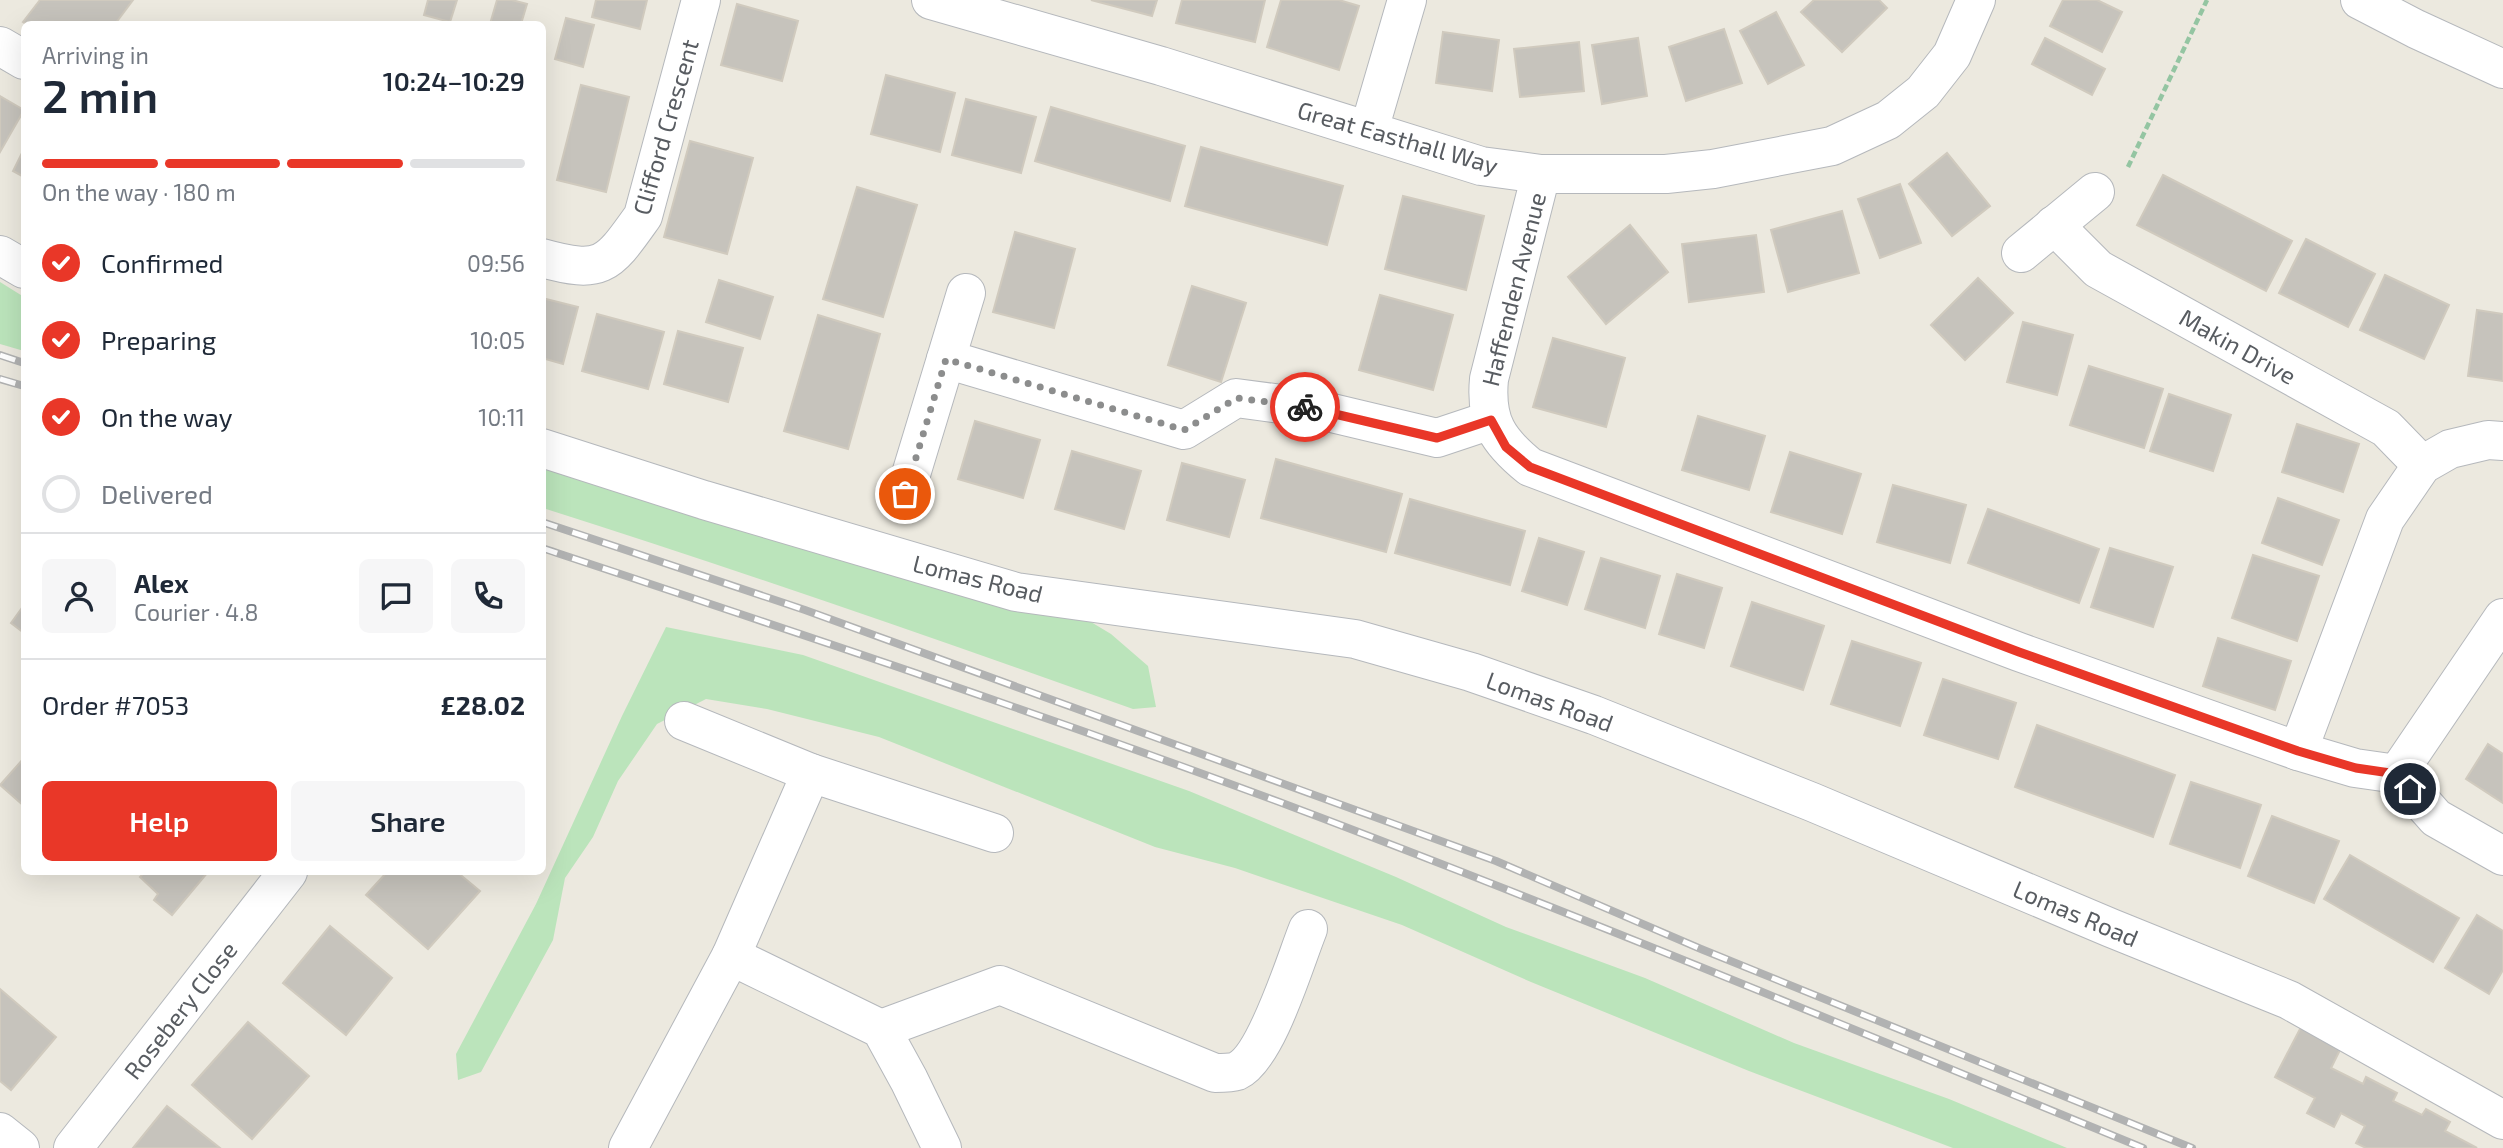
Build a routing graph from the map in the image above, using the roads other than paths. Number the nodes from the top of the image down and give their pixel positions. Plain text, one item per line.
1 (702, 0) edge
2 (931, 0) edge
3 (1407, 0) edge
4 (1976, 0) edge
5 (2360, 0) edge
6 (2422, 15) edge
7 (0, 46) edge
8 (21, 58) edge
9 (2503, 69) edge
10 (1369, 130) junction
11 (1541, 174) junction
12 (2095, 192) road end
13 (2054, 225) junction
14 (2021, 253) dead end
15 (0, 255) edge
16 (546, 259) edge
17 (21, 267) edge
18 (966, 293) dead end
19 (946, 359) junction
20 (1491, 420) junction
21 (2503, 440) edge
22 (546, 449) edge
23 (2422, 465) junction
24 (905, 494) dead end
25 (2503, 618) edge
26 (684, 720) dead end
27 (2298, 751) junction
28 (811, 773) junction
29 (2397, 774) junction
30 (994, 833) dead end
31 (2503, 856) edge
32 (286, 875) edge
33 (1308, 929) dead end
34 (731, 956) junction
35 (881, 1029) junction
36 (2503, 1120) edge
37 (0, 1132) edge
38 (20, 1148) edge
39 (73, 1148) edge
40 (628, 1148) edge
41 (942, 1148) edge

1 - 16 street, Clifford Crescent
2 - 10 street, Great Easthall Way
3 - 10 street
4 - 11 street, Great Easthall Way
5 - 6 street
6 - 9 street
7 - 8 street
10 - 11 street, Great Easthall Way
11 - 20 street, Haffenden Avenue
12 - 13 street
13 - 14 street
13 - 23 street, Makin Drive
15 - 17 street
18 - 19 street
19 - 20 street
19 - 24 street
20 - 27 street, Haffenden Avenue
21 - 23 street
22 - 36 street, Lomas Road
23 - 27 street
25 - 29 street
26 - 28 street
27 - 29 street, Haffenden Avenue
28 - 30 street
28 - 34 street
29 - 31 street
32 - 39 street, Rosebery Close
33 - 35 street
34 - 35 street
34 - 40 street
35 - 41 street
37 - 38 street

